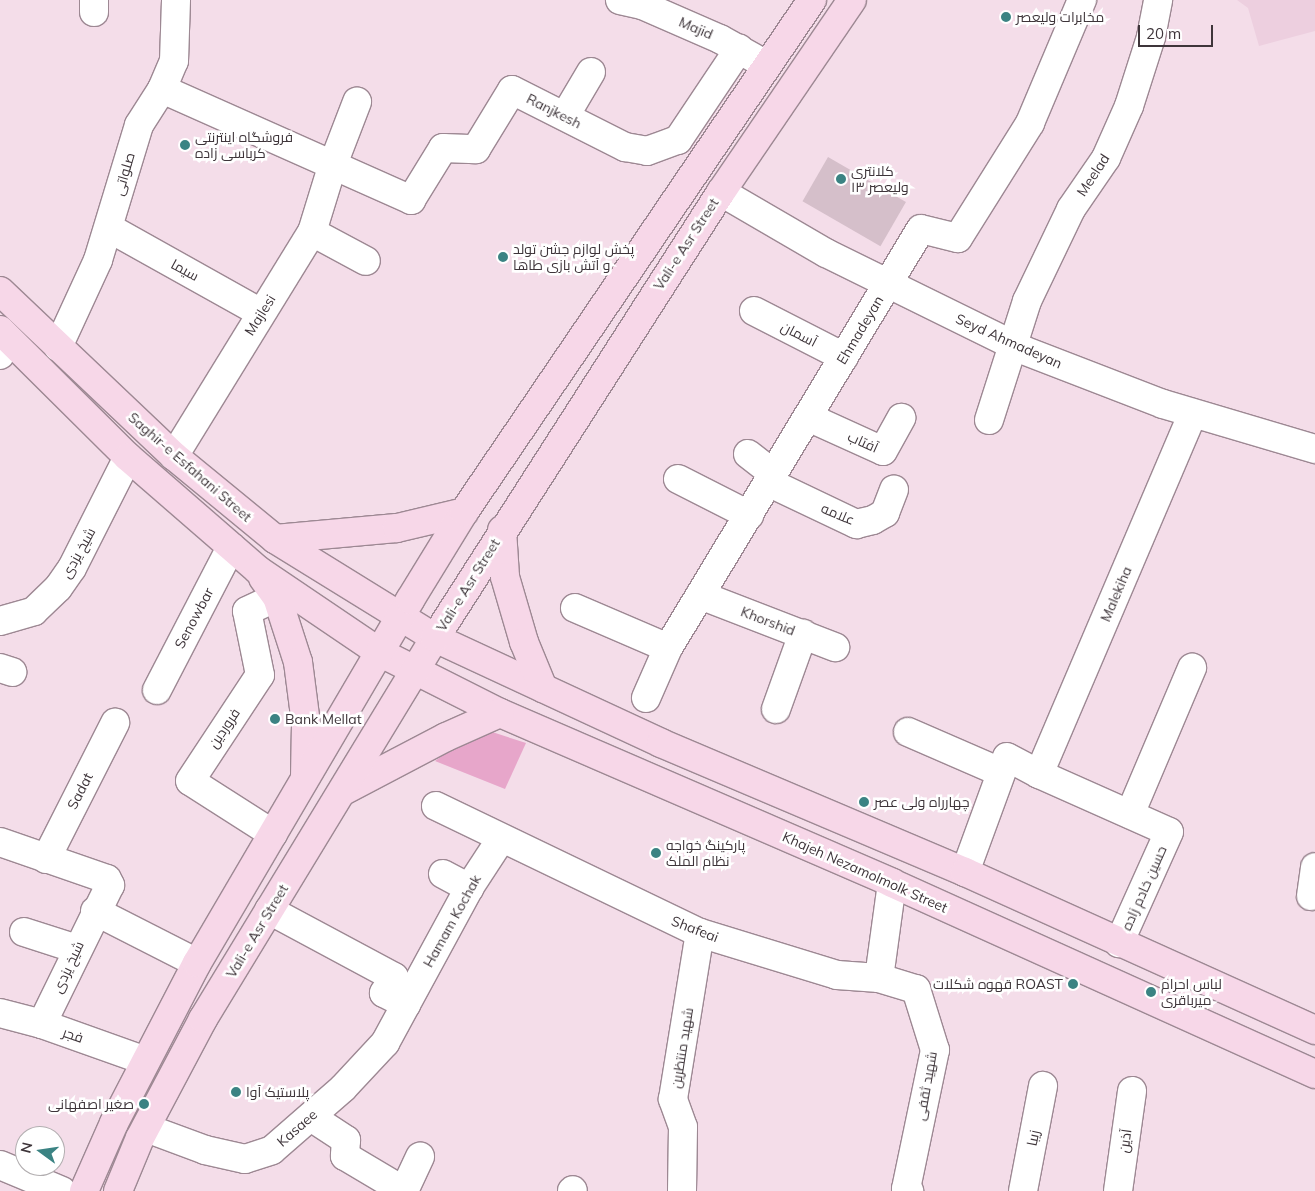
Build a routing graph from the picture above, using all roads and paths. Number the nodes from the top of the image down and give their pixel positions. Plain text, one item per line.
1 (176, 0) edge
2 (620, 0) edge
3 (812, 0) edge
4 (852, 0) edge
5 (1082, 0) edge
6 (1158, 0) edge
7 (658, 5) edge
8 (739, 49) junction
9 (768, 65) junction
10 (591, 72) dead end
11 (162, 89) junction
12 (358, 102) dead end
13 (565, 116) junction
14 (332, 167) junction
15 (721, 192) junction
16 (109, 228) junction
17 (312, 232) junction
18 (366, 261) dead end
19 (888, 284) junction
20 (0, 291) edge
21 (754, 311) dead end
22 (261, 313) junction
23 (3, 341) edge
24 (1011, 345) junction
25 (58, 347) junction
26 (844, 357) junction
27 (1193, 413) junction
28 (808, 417) junction
29 (901, 418) dead end
30 (989, 420) dead end
31 (1315, 449) edge
32 (748, 454) dead end
33 (174, 456) junction
34 (128, 457) junction
35 (771, 478) junction
36 (678, 479) dead end
37 (894, 490) dead end
38 (464, 512) junction
39 (749, 515) junction
40 (502, 530) junction
41 (275, 540) junction
42 (231, 547) junction
43 (258, 570) junction
44 (700, 595) junction
45 (277, 597) junction
46 (575, 608) dead end
47 (400, 618) junction
48 (0, 621) edge
49 (803, 634) junction
50 (435, 638) junction
51 (835, 647) dead end
52 (668, 648) junction
53 (378, 652) junction
54 (1192, 668) dead end
55 (414, 672) junction
56 (543, 688) junction
57 (157, 690) dead end
58 (646, 698) dead end
59 (776, 709) dead end
60 (500, 713) junction
61 (115, 723) dead end
62 (908, 732) dead end
63 (1000, 772) junction
64 (1039, 774) junction
65 (305, 779) junction
66 (342, 791) junction
67 (436, 806) dead end
68 (1130, 814) junction
69 (274, 834) junction
70 (501, 839) junction
71 (0, 842) edge
72 (46, 858) junction
73 (1315, 867) edge
74 (965, 872) junction
75 (443, 874) dead end
76 (892, 883) junction
77 (469, 888) junction
78 (1312, 896) dead end
79 (270, 910) junction
80 (95, 911) junction
81 (24, 932) dead end
82 (700, 933) junction
83 (1127, 947) junction
84 (77, 949) junction
85 (197, 963) junction
86 (879, 978) junction
87 (1119, 985) junction
88 (406, 1004) junction
89 (0, 1014) edge
90 (42, 1024) junction
91 (1315, 1030) edge
92 (146, 1061) junction
93 (1315, 1074) edge
94 (1043, 1086) dead end
95 (1132, 1091) dead end
96 (310, 1116) junction
97 (146, 1128) junction
98 (420, 1156) dead end
99 (0, 1165) edge
100 (62, 1191) edge
101 (84, 1191) edge
102 (118, 1191) edge
103 (404, 1191) edge
104 (682, 1191) edge
105 (909, 1191) edge
106 (1023, 1191) edge
107 (1118, 1191) edge

1 - 11 street, صلواتی
2 - 7 street, Majid
3 - 9 main road
4 - 15 main road, Vali-e Asr Street
5 - 19 street, Ehmadeyan
6 - 24 street, Meelad
7 - 8 street, Majid
8 - 9 street, Majid
8 - 13 street, Ranjkesh
9 - 38 main road
10 - 13 street
11 - 14 street, Ranjkesh
11 - 16 street, صلواتی
12 - 14 street, Majlesi
13 - 14 street, Ranjkesh
14 - 17 street, Majlesi
15 - 19 street, Seyd Ahmadeyan
15 - 40 main road, Vali-e Asr Street
16 - 22 street, سیما
16 - 25 street, صلواتی
17 - 18 street
17 - 22 street, Majlesi
19 - 24 street, Seyd Ahmadeyan
19 - 26 street, Ehmadeyan
20 - 25 main road, Saghir-e Esfahani Street
21 - 26 street, آسمان
22 - 33 street, Majlesi
23 - 34 main road
24 - 27 street, Seyd Ahmadeyan
24 - 30 street, Meelad
25 - 33 main road, Saghir-e Esfahani Street
26 - 28 street, Ehmadeyan
27 - 31 street, Seyd Ahmadeyan
27 - 64 street, Malekiha
28 - 29 street, آفتاب
28 - 35 street, Ehmadeyan
32 - 35 street
33 - 41 main road, Saghir-e Esfahani Street
34 - 42 main road
34 - 48 street, شیخ یزدی
35 - 37 street, علامه
35 - 39 street, Ehmadeyan
36 - 39 street
38 - 41 main road
38 - 47 main road
39 - 44 street, Ehmadeyan
40 - 50 main road, Vali-e Asr Street
40 - 56 main road
41 - 47 main road, Saghir-e Esfahani Street
42 - 43 main road
42 - 57 street, Senowbar
43 - 45 main road
43 - 53 main road
44 - 49 street, Khorshid
44 - 52 street, Ehmadeyan
45 - 65 main road
45 - 69 street, فروردین
46 - 52 street
47 - 50 main road, Saghir-e Esfahani Street
47 - 53 main road
49 - 51 street, Khorshid
49 - 59 street
50 - 55 main road, Vali-e Asr Street
50 - 56 main road
52 - 58 street, Ehmadeyan
53 - 55 main road, Khajeh Nezamolmolk Street
53 - 65 main road
54 - 68 street
55 - 60 main road, Khajeh Nezamolmolk Street
55 - 66 main road, Vali-e Asr Street
56 - 74 main road
60 - 66 main road
60 - 76 main road, Khajeh Nezamolmolk Street
61 - 72 street, Sadat
62 - 63 street
63 - 64 street
63 - 74 street
64 - 68 street
65 - 69 main road
66 - 79 main road, Vali-e Asr Street
67 - 70 street, Shafeai
68 - 83 street, حسین خادم زاده
69 - 85 main road
70 - 77 street, Hamam Kochak
70 - 82 street, Shafeai
71 - 72 street, شیخ یزدی
72 - 80 street, شیخ یزدی
73 - 78 street
74 - 83 main road
75 - 77 street
76 - 86 street
76 - 87 main road, Khajeh Nezamolmolk Street
77 - 88 street, Hamam Kochak
79 - 88 street
79 - 97 main road, Vali-e Asr Street
80 - 84 street, شیخ یزدی
80 - 85 street
81 - 84 street
82 - 86 street, Shafeai
82 - 104 street, شهید منتظرین
83 - 87 main road
83 - 91 main road
84 - 90 street, شیخ یزدی
85 - 92 main road
86 - 105 street, شهید ثقفی
87 - 93 main road, Khajeh Nezamolmolk Street
88 - 96 street, Kasaee
89 - 90 street, فجر
90 - 92 street, فجر
92 - 101 main road
94 - 106 street, زیبا
95 - 107 street, آذین
96 - 97 street, Kasaee
96 - 103 street
97 - 102 main road, Vali-e Asr Street
98 - 103 street
99 - 100 street

